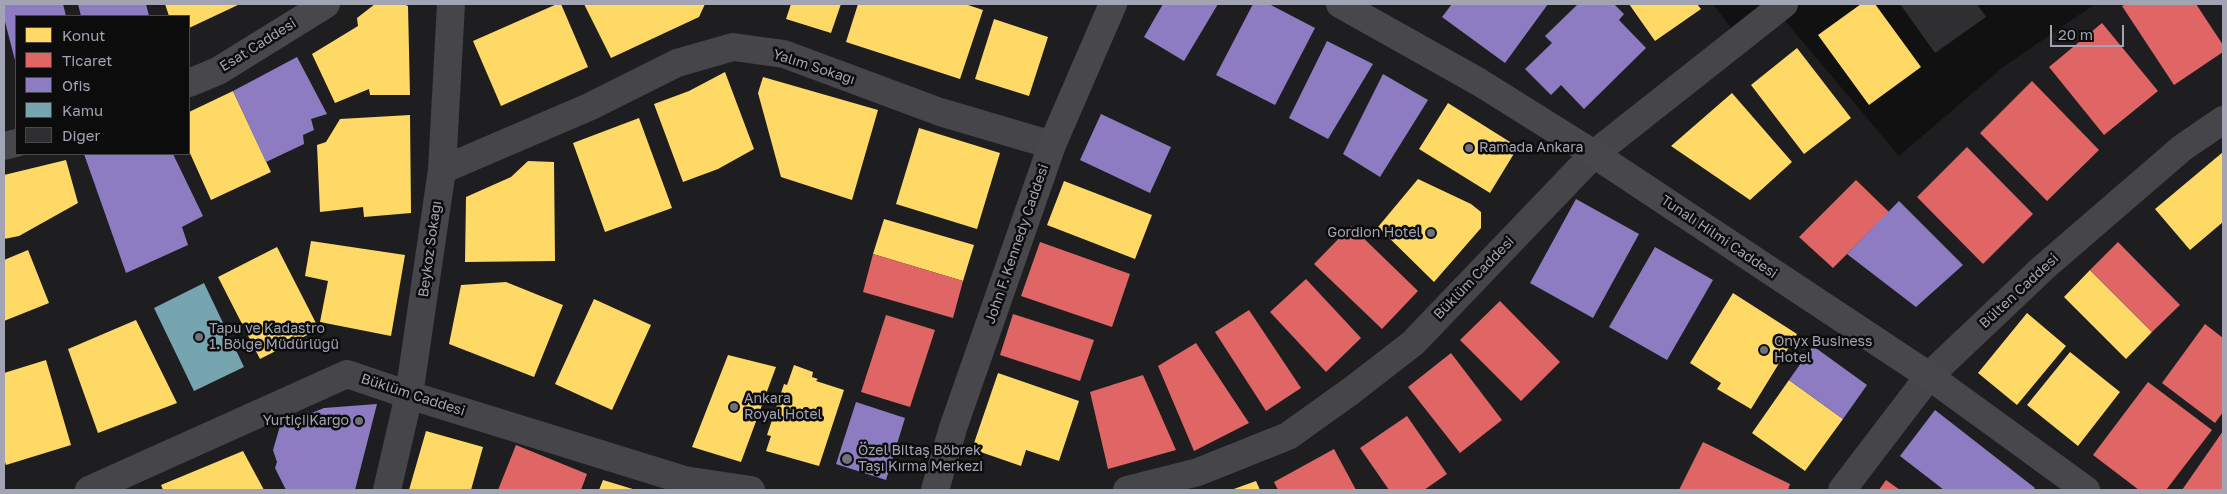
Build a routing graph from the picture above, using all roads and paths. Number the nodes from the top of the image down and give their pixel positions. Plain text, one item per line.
1 (326, 4) edge
2 (451, 4) edge
3 (1112, 4) edge
4 (1340, 4) edge
5 (1784, 4) edge
6 (190, 83) edge
7 (2223, 120) edge
8 (1052, 145) junction
9 (1594, 154) junction
10 (442, 170) junction
11 (1929, 376) junction
12 (409, 395) junction
13 (89, 490) edge
14 (386, 490) edge
15 (751, 490) edge
16 (935, 490) edge
17 (1127, 490) edge
18 (1842, 490) edge
19 (2086, 490) edge

1 - 6 main road, Esat Caddesi
2 - 10 street, Beykoz Sokağı
3 - 8 main road, John F. Kennedy Caddesi
4 - 9 main road, Tunalı Hilmi Caddesi
5 - 9 street, Büklüm Caddesi
7 - 11 street, Bülten Caddesi
8 - 10 street, Yalım Sokağı
8 - 16 main road, John F. Kennedy Caddesi
9 - 11 main road, Tunalı Hilmi Caddesi
9 - 17 street, Büklüm Caddesi
10 - 12 street, Beykoz Sokağı
11 - 18 street, Bülten Caddesi
11 - 19 main road, Tunalı Hilmi Caddesi
12 - 13 street, Büklüm Caddesi
12 - 14 street, Beykoz Sokağı
12 - 15 street, Büklüm Caddesi

